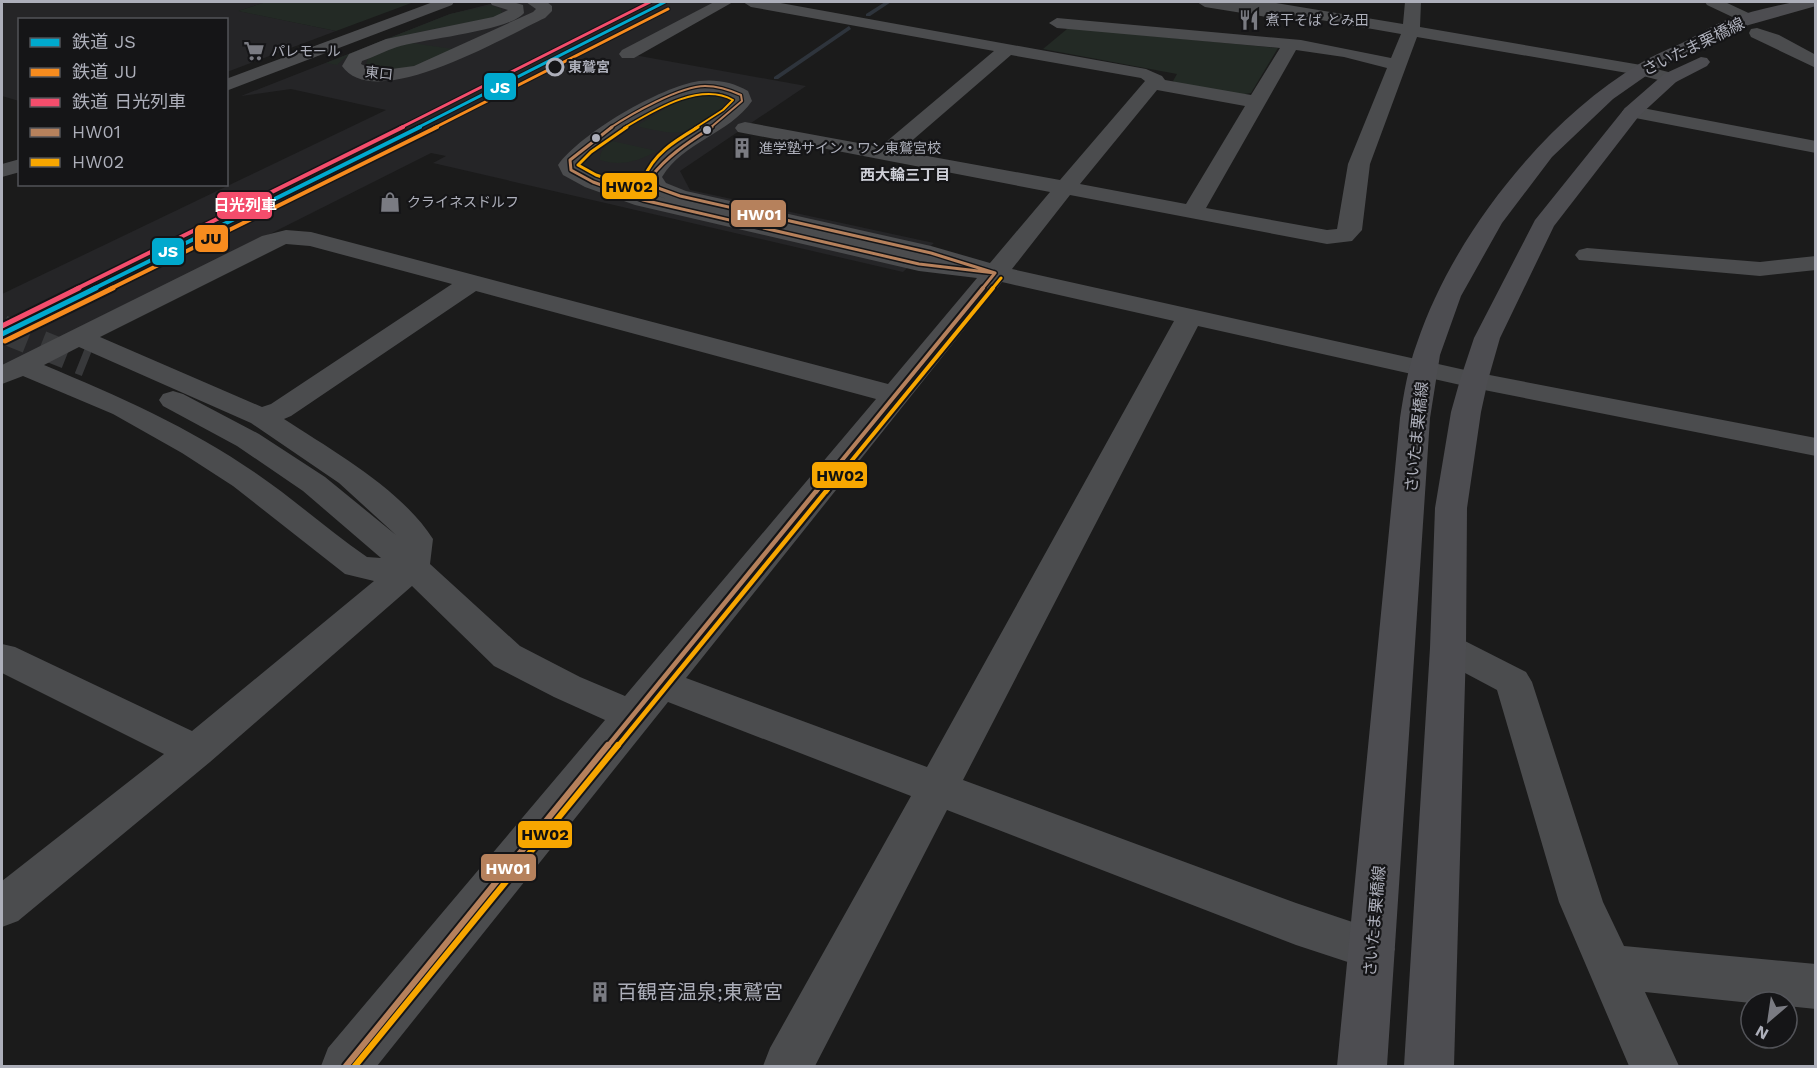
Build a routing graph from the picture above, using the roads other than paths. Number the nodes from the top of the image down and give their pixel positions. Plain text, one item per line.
1 (446, 2) edge
2 (498, 2) edge
3 (534, 2) edge
4 (725, 2) edge
5 (751, 2) edge
6 (1205, 2) edge
7 (1245, 2) edge
8 (1285, 2) edge
9 (1413, 2) edge
10 (1713, 2) edge
11 (1812, 2) edge
12 (1076, 9) dead end
13 (1322, 15) junction
14 (1815, 15) edge
15 (1057, 24) junction
16 (1753, 26) junction
17 (1411, 30) junction
18 (1291, 44) junction
19 (1014, 50) junction
20 (628, 54) dead end
21 (1815, 63) edge
22 (1399, 65) junction
23 (1656, 74) junction
24 (1155, 84) junction
25 (228, 86) edge
26 (1257, 102) junction
27 (1632, 112) junction
28 (745, 128) dead end
29 (1815, 147) edge
30 (884, 154) junction
31 (18, 166) edge
32 (2, 171) edge
33 (1064, 189) junction
34 (1192, 212) junction
35 (1587, 255) dead end
36 (1815, 263) edge
37 (995, 273) junction
38 (474, 281) junction
39 (1191, 316) junction
40 (83, 350) junction
41 (1423, 369) junction
42 (12, 371) edge
43 (1474, 380) junction
44 (895, 395) junction
45 (261, 417) junction
46 (1815, 447) edge
47 (413, 567) junction
48 (1448, 648) junction
49 (2, 657) edge
50 (659, 683) junction
51 (633, 715) junction
52 (196, 751) junction
53 (937, 789) junction
54 (2, 907) edge
55 (1372, 949) junction
56 (1609, 966) junction
57 (1815, 987) edge
58 (346, 1066) edge
59 (788, 1066) edge
60 (1362, 1066) edge
61 (1429, 1066) edge
62 (1654, 1066) edge

1 - 25 street
2 - 3 street, 東口
4 - 20 street
5 - 19 street
6 - 13 street
7 - 13 street
8 - 13 street
9 - 17 street
10 - 16 street
11 - 16 main road, さいたま栗橋線
12 - 15 street
13 - 17 street
14 - 16 main road, さいたま栗橋線
15 - 18 street
15 - 19 street
16 - 21 street
16 - 23 main road, さいたま栗橋線
17 - 22 street
17 - 23 street
18 - 22 street
18 - 26 street
19 - 24 street
19 - 30 street
22 - 34 street
23 - 27 main road, さいたま栗橋線
23 - 41 main road, さいたま栗橋線
24 - 26 street
24 - 33 street
26 - 34 street
27 - 29 street
27 - 43 main road, さいたま栗橋線
28 - 30 street
30 - 33 street
31 - 32 street
33 - 34 street
33 - 37 street
35 - 36 street
37 - 37 street
37 - 39 street
37 - 44 street
38 - 40 street
38 - 44 street
38 - 45 street
39 - 41 street
39 - 53 street
40 - 42 street
40 - 45 street
40 - 47 street
41 - 43 street
41 - 55 main road, さいたま栗橋線
42 - 47 street
43 - 46 street
43 - 48 main road, さいたま栗橋線
44 - 50 street
45 - 47 street
47 - 51 street
47 - 52 street
48 - 56 street
48 - 61 main road, さいたま栗橋線
49 - 52 street
50 - 51 street
50 - 53 street
51 - 58 street
52 - 54 street
53 - 55 street
53 - 59 street
55 - 60 main road, さいたま栗橋線
56 - 57 street
56 - 62 street

